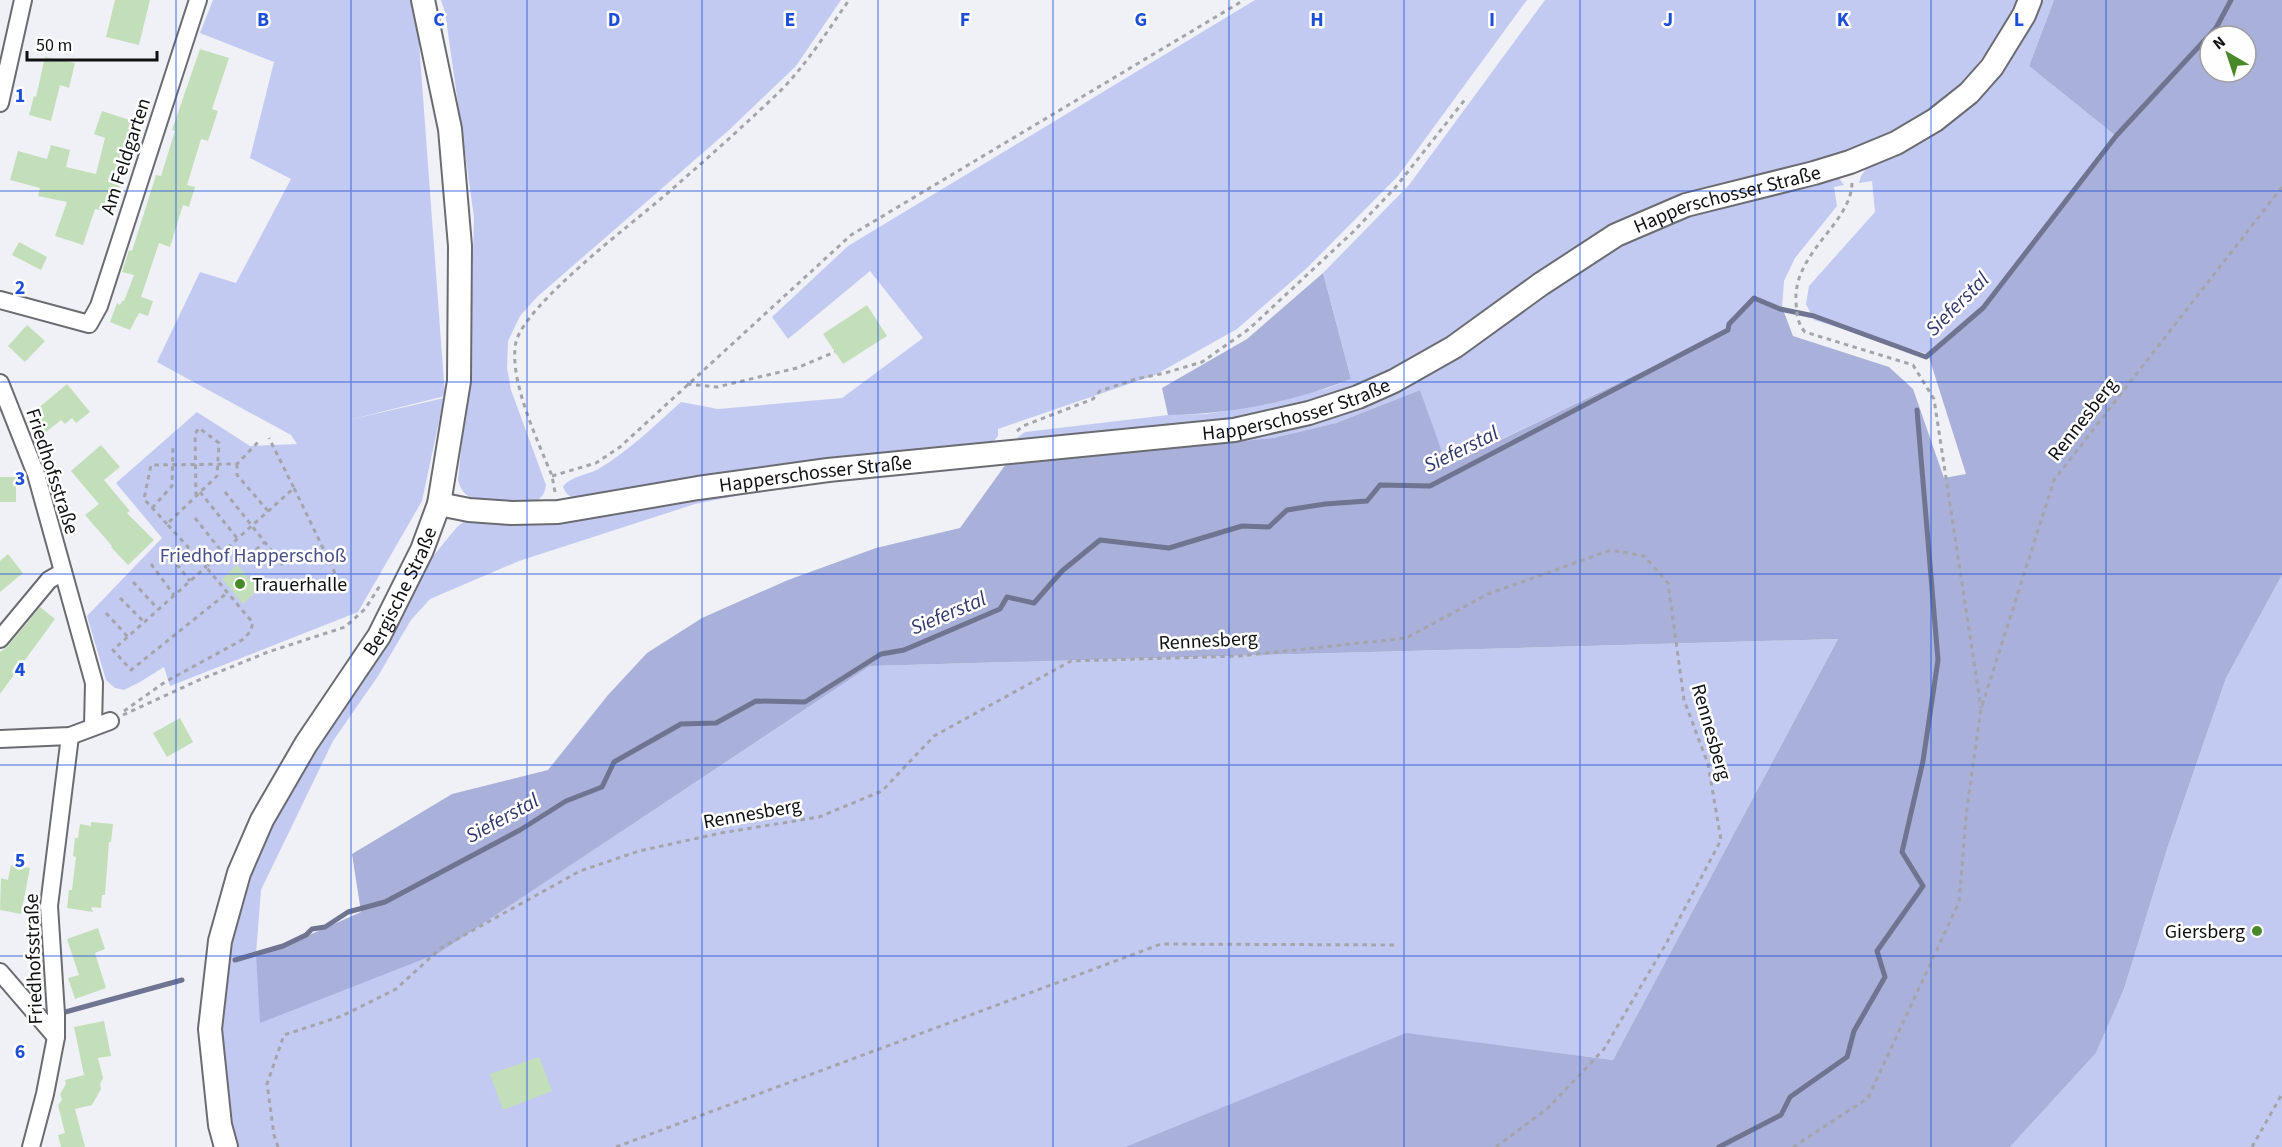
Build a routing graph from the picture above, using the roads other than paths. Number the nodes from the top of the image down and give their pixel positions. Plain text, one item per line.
1 (23, 0) edge
2 (198, 0) edge
3 (423, 0) edge
4 (2030, 0) edge
5 (0, 103) edge
6 (0, 300) edge
7 (0, 383) edge
8 (439, 504) junction
9 (63, 572) junction
10 (0, 639) edge
11 (111, 721) road end
12 (93, 727) junction
13 (70, 736) junction
14 (0, 739) edge
15 (0, 972) edge
16 (56, 1037) junction
17 (31, 1147) edge
18 (226, 1147) edge

1 - 5 street
2 - 6 street, Am Feldgarten
3 - 8 street, Bergische Straße
4 - 8 street, Happerschosser Straße
7 - 9 street, Friedhofsstraße
8 - 18 street, Bergische Straße
9 - 10 street
9 - 12 street, Friedhofsstraße
11 - 12 street
12 - 13 street
13 - 14 street
13 - 16 street, Friedhofsstraße
15 - 16 street
16 - 17 street, Friedhofsstraße

